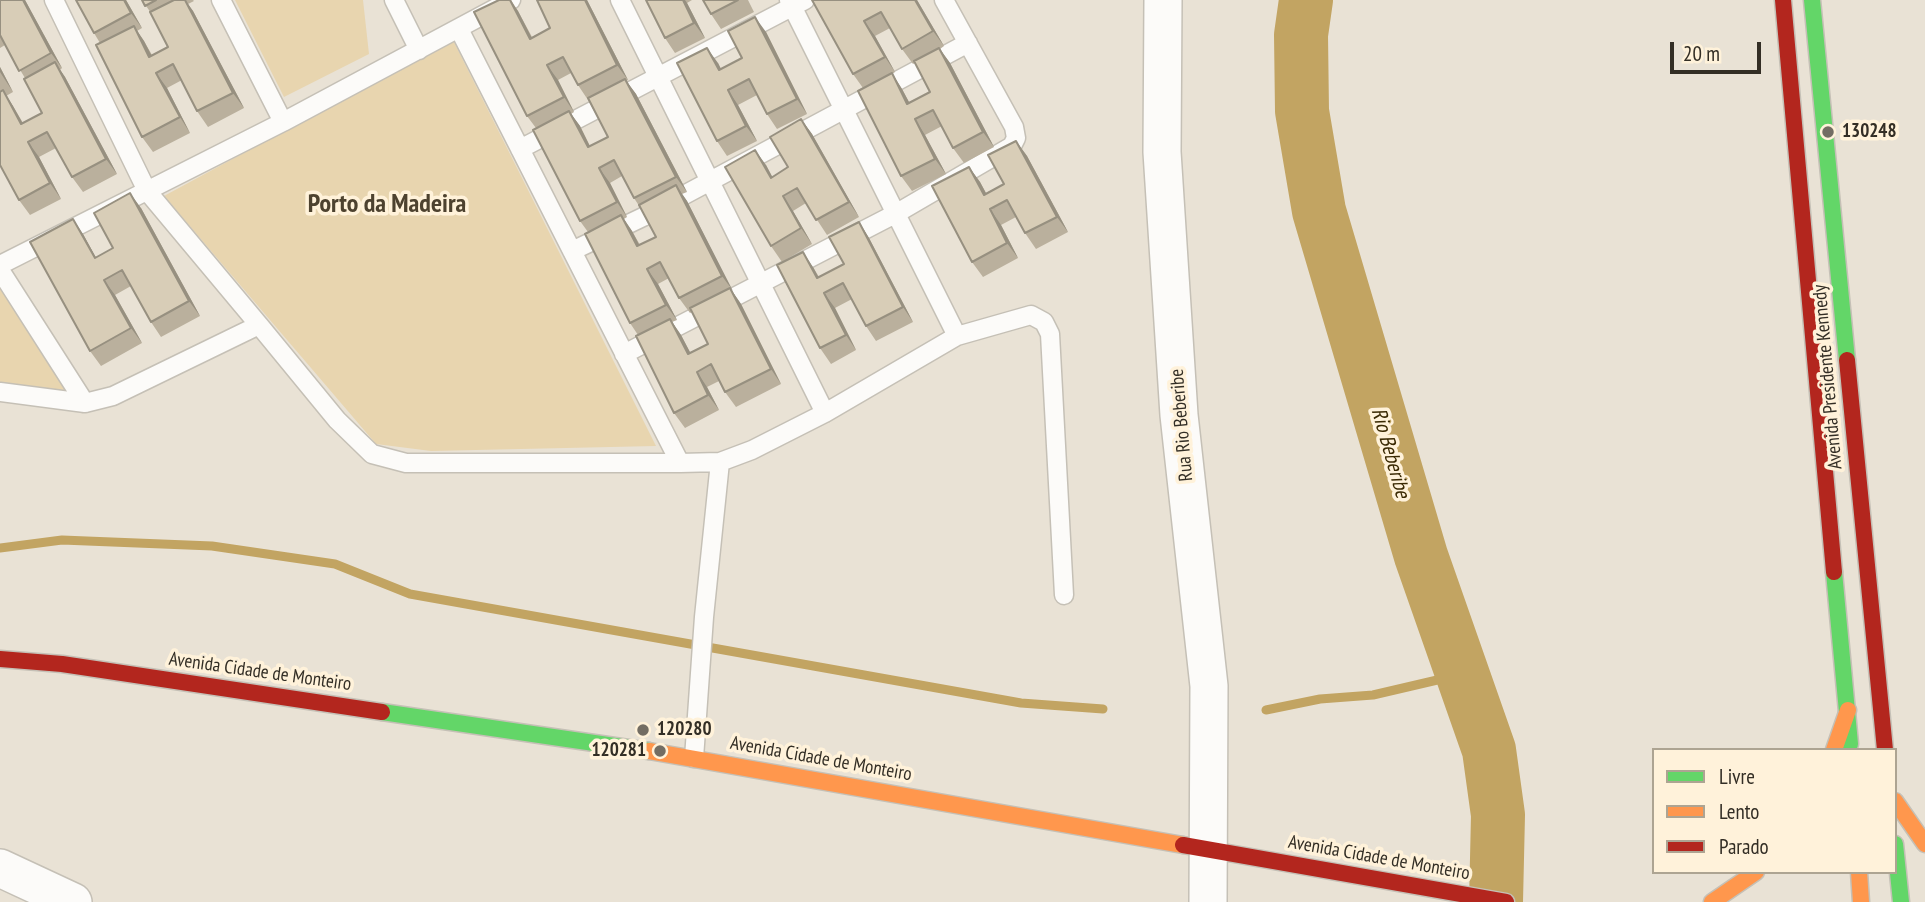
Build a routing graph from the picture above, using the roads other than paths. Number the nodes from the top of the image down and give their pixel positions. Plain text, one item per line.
1 (54, 0) edge
2 (221, 0) edge
3 (394, 0) edge
4 (620, 0) edge
5 (944, 0) edge
6 (1163, 0) edge
7 (1783, 0) edge
8 (1812, 0) edge
9 (507, 1) edge
10 (796, 2) edge
11 (459, 29) junction
12 (968, 43) junction
13 (419, 50) junction
14 (658, 76) junction
15 (844, 107) junction
16 (283, 122) junction
17 (520, 149) junction
18 (711, 181) junction
19 (146, 191) junction
20 (897, 213) junction
21 (572, 251) junction
22 (0, 267) edge
23 (763, 284) junction
24 (259, 325) junction
25 (957, 336) junction
26 (624, 354) junction
27 (0, 392) edge
28 (85, 403) junction
29 (825, 413) junction
30 (720, 462) junction
31 (680, 463) junction
32 (1064, 595) dead end
33 (0, 659) edge
34 (1848, 710) junction
35 (1835, 748) edge
36 (1851, 748) edge
37 (1885, 748) edge
38 (694, 758) junction
39 (1897, 805) edge
40 (1925, 844) edge
41 (1208, 849) junction
42 (1897, 863) edge
43 (0, 868) edge
44 (1753, 874) edge
45 (1859, 874) edge
46 (72, 902) edge
47 (1208, 902) edge
48 (1506, 902) edge
49 (1712, 902) edge
50 (1861, 902) edge
51 (1901, 902) edge

1 - 19 lane
2 - 16 lane
3 - 13 lane
4 - 14 lane
5 - 12 lane
6 - 41 street, Rua Rio Beberibe
7 - 34 main road, Avenida Presidente Kennedy
8 - 37 main road, Avenida Presidente Kennedy
9 - 11 lane
10 - 14 lane
10 - 15 lane
11 - 13 lane
11 - 17 lane
12 - 15 lane
12 - 20 lane
13 - 16 lane
14 - 17 lane
14 - 18 lane
15 - 18 lane
15 - 20 lane
16 - 19 lane
17 - 21 lane
18 - 21 lane
18 - 23 lane
19 - 22 lane
19 - 24 lane
20 - 23 lane
20 - 25 lane
21 - 26 lane
22 - 28 lane
23 - 26 lane
23 - 29 lane
24 - 28 lane
24 - 31 lane
25 - 29 lane
25 - 32 lane
26 - 31 lane
27 - 28 lane
29 - 30 lane
30 - 31 lane
30 - 38 lane
33 - 38 main road, Avenida Cidade de Monteiro
34 - 35 main road
34 - 36 main road, Avenida Presidente Kennedy
38 - 41 main road, Avenida Cidade de Monteiro
39 - 40 main road
41 - 47 street, Rua Rio Beberibe
41 - 48 main road, Avenida Cidade de Monteiro
42 - 51 main road
43 - 46 street
44 - 49 main road
45 - 50 main road

